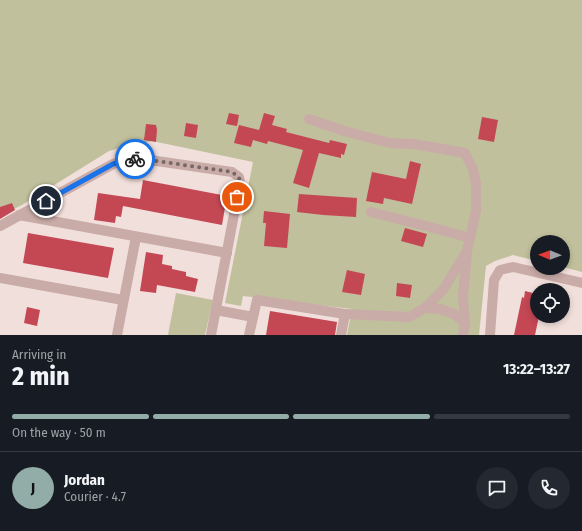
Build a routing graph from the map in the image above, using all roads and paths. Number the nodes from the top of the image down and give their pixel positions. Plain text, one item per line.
1 (309, 119) dead end
2 (371, 212) dead end
3 (19, 215) junction
4 (0, 226) edge
5 (136, 237) junction
6 (470, 238) junction
7 (467, 251) junction
8 (227, 253) junction
9 (0, 278) edge
10 (582, 283) edge
11 (123, 300) junction
12 (425, 308) junction
13 (216, 310) junction
14 (345, 314) junction
15 (253, 317) junction
16 (465, 323) junction
17 (117, 335) edge
18 (211, 335) edge
19 (249, 335) edge
20 (341, 335) edge
21 (463, 335) edge
22 (490, 335) edge

1 - 6 street
2 - 6 street
3 - 4 street
3 - 5 street
3 - 8 street
5 - 8 street
5 - 11 street
6 - 7 street
7 - 12 street
7 - 16 street
8 - 13 street
9 - 11 street
10 - 22 street
11 - 17 street
12 - 14 street
12 - 16 street
13 - 15 street
13 - 18 street
14 - 15 street
14 - 20 street
15 - 19 street
16 - 21 street

